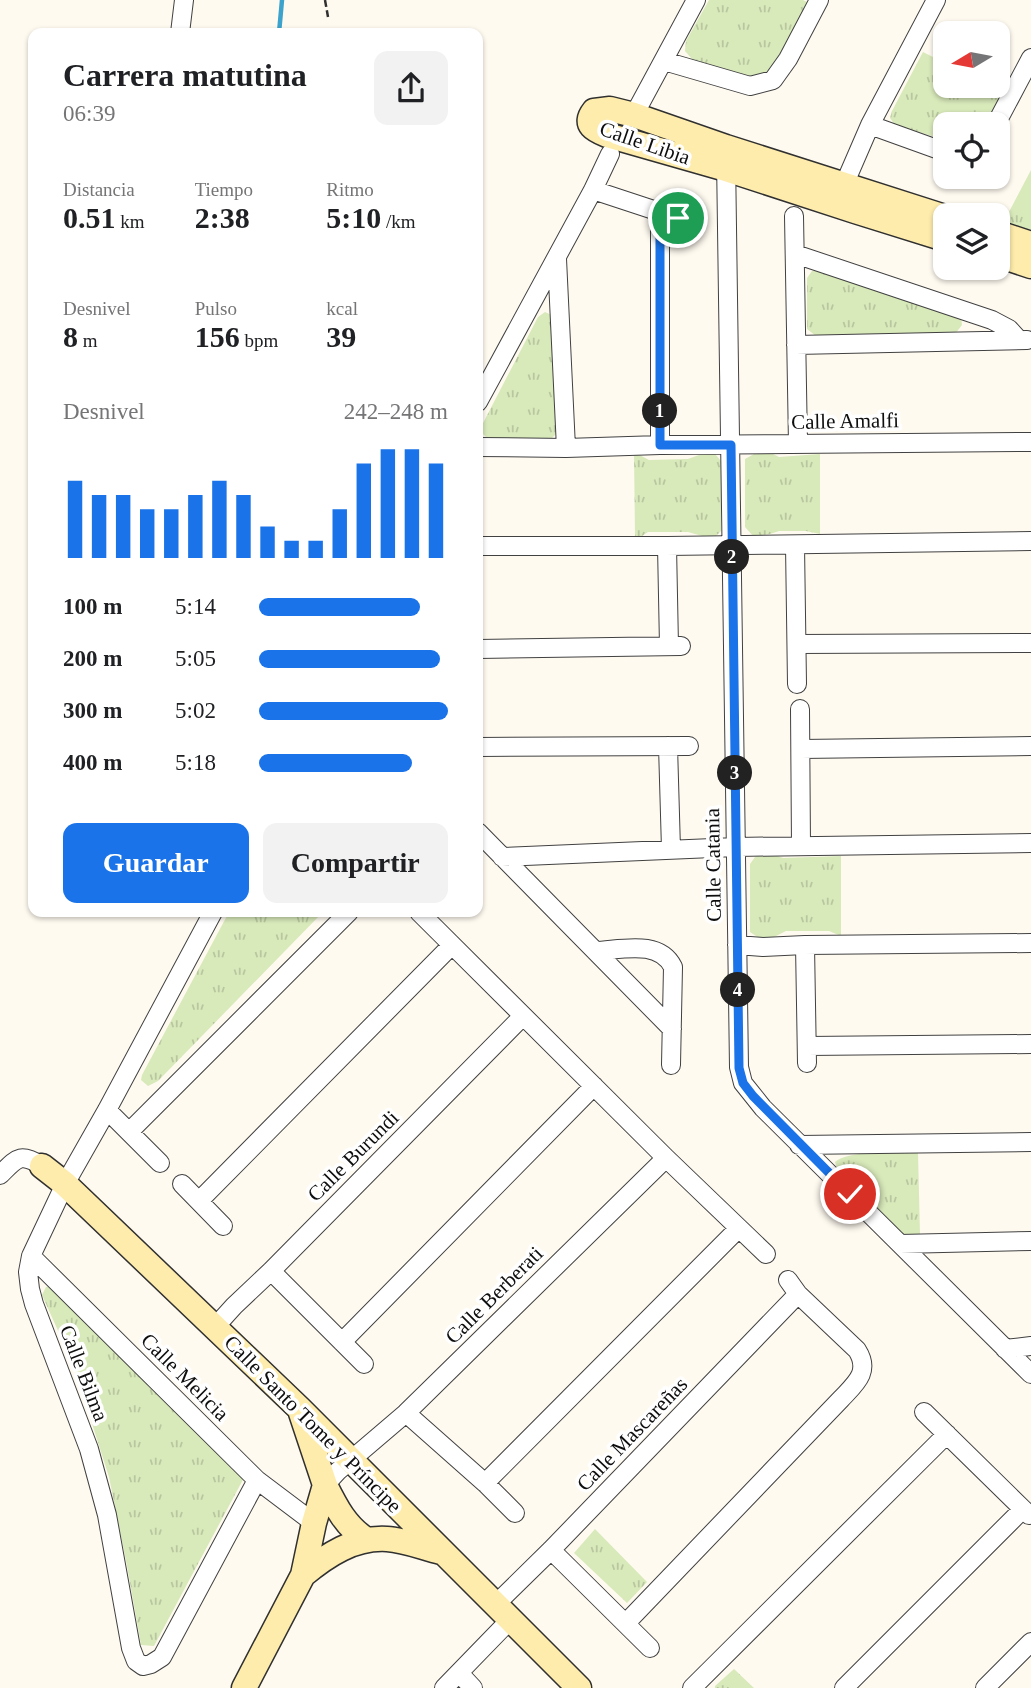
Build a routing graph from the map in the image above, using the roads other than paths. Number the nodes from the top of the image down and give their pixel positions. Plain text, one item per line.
1 (184, 0) edge
2 (696, 0) edge
3 (819, 0) edge
4 (936, 0) edge
5 (181, 28) edge
6 (1031, 58) edge
7 (664, 61) junction
8 (1002, 112) edge
9 (634, 116) junction
10 (870, 125) junction
11 (933, 148) edge
12 (611, 155) dead end
13 (726, 158) junction
14 (844, 185) junction
15 (593, 190) junction
16 (933, 213) edge
17 (794, 216) dead end
18 (933, 235) edge
19 (1010, 237) edge
20 (1031, 244) edge
21 (795, 254) junction
22 (557, 256) junction
23 (1010, 259) edge
24 (1031, 266) edge
25 (1025, 340) edge
26 (796, 345) junction
27 (483, 393) edge
28 (1031, 442) edge
29 (798, 444) junction
30 (660, 445) junction
31 (731, 445) junction
32 (483, 447) edge
33 (566, 448) junction
34 (1031, 541) edge
35 (732, 544) junction
36 (795, 545) junction
37 (483, 546) edge
38 (667, 546) junction
39 (1031, 643) edge
40 (798, 644) junction
41 (483, 649) edge
42 (797, 684) dead end
43 (800, 709) dead end
44 (668, 746) junction
45 (689, 746) dead end
46 (1031, 746) edge
47 (483, 747) edge
48 (801, 750) junction
49 (483, 837) edge
50 (1031, 843) edge
51 (801, 846) junction
52 (736, 847) junction
53 (671, 849) junction
54 (502, 857) junction
55 (211, 917) edge
56 (344, 917) edge
57 (424, 917) edge
58 (1031, 943) edge
59 (452, 945) junction
60 (737, 945) junction
61 (805, 945) junction
62 (595, 951) junction
63 (523, 1016) junction
64 (672, 1029) junction
65 (1031, 1044) edge
66 (671, 1065) dead end
67 (594, 1086) junction
68 (107, 1110) junction
69 (130, 1131) junction
70 (1031, 1142) edge
71 (799, 1144) junction
72 (666, 1158) junction
73 (160, 1163) dead end
74 (42, 1166) joint
75 (0, 1175) edge
76 (65, 1184) junction
77 (182, 1184) dead end
78 (199, 1201) junction
79 (223, 1226) dead end
80 (739, 1228) junction
81 (1031, 1241) edge
82 (900, 1244) junction
83 (766, 1254) dead end
84 (31, 1255) junction
85 (271, 1271) junction
86 (215, 1327) junction
87 (342, 1342) junction
88 (1031, 1346) edge
89 (1005, 1349) junction
90 (364, 1364) dead end
91 (1031, 1374) edge
92 (300, 1409) junction
93 (924, 1412) dead end
94 (406, 1413) junction
95 (947, 1434) junction
96 (351, 1460) junction
97 (257, 1480) junction
98 (485, 1483) junction
99 (325, 1485) junction
100 (397, 1507) junction
101 (1027, 1512) edge
102 (515, 1513) dead end
103 (314, 1523) junction
104 (377, 1540) junction
105 (551, 1550) junction
106 (443, 1552) junction
107 (303, 1575) junction
108 (503, 1612) junction
109 (626, 1623) junction
110 (1031, 1642) edge
111 (650, 1648) dead end
112 (459, 1673) junction
113 (244, 1688) edge
114 (444, 1688) edge
115 (473, 1688) edge
116 (579, 1688) edge
117 (692, 1688) edge
118 (844, 1688) edge
119 (985, 1688) edge

1 - 5 street
2 - 7 street
3 - 7 street
4 - 10 street
6 - 8 street
7 - 9 street
9 - 13 street, Calle Libia
9 - 13 street, Calle Libia
10 - 11 street
10 - 14 street
12 - 15 street
13 - 14 street, Calle Libia
13 - 18 street, Calle Libia
13 - 31 street, Calle Catania
14 - 16 street, Calle Libia
15 - 22 street
15 - 30 street
17 - 21 street
19 - 20 street
21 - 25 street
21 - 26 street
22 - 27 street
22 - 33 street
23 - 24 street
25 - 26 street
26 - 29 street
28 - 29 street, Calle Amalfi
29 - 31 street, Calle Amalfi
30 - 31 street, Calle Amalfi
30 - 33 street, Calle Amalfi
31 - 35 street, Calle Catania
32 - 33 street, Calle Amalfi
34 - 36 street
35 - 36 street
35 - 38 street
35 - 52 street, Calle Catania
36 - 40 street
37 - 38 street
38 - 41 street
39 - 40 street
40 - 42 street
43 - 48 street
44 - 45 street
44 - 47 street
44 - 53 street
46 - 48 street
48 - 51 street
49 - 54 street
50 - 51 street
51 - 52 street
52 - 53 street
52 - 60 street, Calle Catania
53 - 54 street
54 - 62 street
55 - 68 street, Calle Bilma
56 - 69 street
57 - 59 street
58 - 61 street
59 - 63 street
59 - 78 street
60 - 61 street
60 - 71 street, Calle Catania
61 - 65 street
62 - 64 street
62 - 64 street
63 - 67 street
63 - 85 street, Calle Burundi
64 - 66 street
67 - 72 street
67 - 87 street
68 - 69 street
68 - 76 street, Calle Bilma
69 - 73 street
70 - 71 street
71 - 82 street, Calle Catania
72 - 80 street
72 - 94 street, Calle Berberati
74 - 75 street
74 - 76 street, Calle Santo Tome y Príncipe
76 - 84 street, Calle Bilma
76 - 86 street, Calle Santo Tome y Príncipe
77 - 78 street
78 - 79 street
80 - 83 street
80 - 98 street
81 - 82 street
82 - 89 street, Calle Catania
84 - 97 street, Calle Melicia
84 - 97 street, Calle Bilma
85 - 86 street, Calle Burundi
85 - 87 street
86 - 92 street, Calle Santo Tome y Príncipe
87 - 90 street
88 - 89 street
89 - 91 street, Calle Catania
92 - 96 street, Calle Santo Tome y Príncipe
92 - 99 street
93 - 95 street
94 - 96 street, Calle Berberati
94 - 98 street
95 - 101 street
95 - 117 street
96 - 99 street, Calle Berberati
96 - 100 street, Calle Santo Tome y Príncipe
97 - 103 street, Calle Melicia
98 - 102 street
99 - 103 street
99 - 104 street
100 - 104 street
100 - 106 street, Calle Santo Tome y Príncipe
101 - 118 street
103 - 107 street
104 - 106 street
104 - 107 street
105 - 108 street, Calle Mascareñas
105 - 109 street
105 - 109 street, Calle Mascareñas
106 - 108 street, Calle Santo Tome y Príncipe
107 - 113 street
108 - 112 street, Calle Mascareñas
108 - 116 street, Calle Santo Tome y Príncipe
109 - 111 street
110 - 119 street
112 - 114 street, Calle Mascareñas
112 - 115 street

